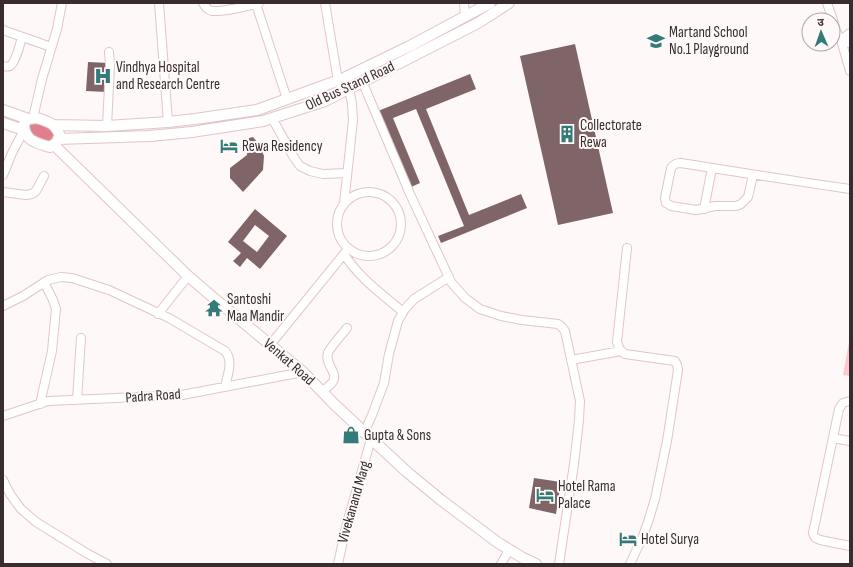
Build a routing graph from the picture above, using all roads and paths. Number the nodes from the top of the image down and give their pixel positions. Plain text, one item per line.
1 (62, 3) edge
2 (159, 3) edge
3 (203, 3) edge
4 (258, 3) edge
5 (325, 3) edge
6 (464, 3) edge
7 (490, 3) edge
8 (509, 3) edge
9 (465, 16) junction
10 (3, 30) edge
11 (850, 33) edge
12 (22, 37) junction
13 (841, 40) junction
14 (850, 43) edge
15 (51, 47) junction
16 (110, 52) dead end
17 (3, 66) edge
18 (850, 70) edge
19 (338, 81) junction
20 (362, 81) junction
21 (346, 90) junction
22 (287, 99) junction
23 (3, 110) edge
24 (272, 118) junction
25 (31, 119) junction
26 (168, 122) junction
27 (3, 123) edge
28 (53, 125) junction
29 (107, 126) junction
30 (24, 130) junction
31 (56, 142) junction
32 (712, 168) junction
33 (347, 173) junction
34 (3, 175) edge
35 (753, 175) junction
36 (44, 176) dead end
37 (850, 189) edge
38 (3, 192) edge
39 (344, 204) junction
40 (704, 209) junction
41 (627, 248) dead end
42 (346, 251) junction
43 (188, 276) junction
44 (449, 278) junction
45 (44, 282) junction
46 (3, 306) edge
47 (403, 312) junction
48 (158, 314) junction
49 (347, 328) dead end
50 (81, 338) dead end
51 (270, 345) junction
52 (621, 351) junction
53 (571, 360) junction
54 (303, 372) junction
55 (225, 387) junction
56 (322, 392) junction
57 (77, 400) junction
58 (850, 401) edge
59 (40, 404) junction
60 (3, 416) edge
61 (368, 436) junction
62 (833, 438) junction
63 (850, 441) edge
64 (3, 480) edge
65 (850, 546) edge
66 (509, 550) junction
67 (107, 564) edge
68 (338, 564) edge
69 (501, 564) edge
70 (536, 564) edge
71 (559, 564) edge
72 (630, 564) edge

1 - 15 street
2 - 26 street
3 - 4 street
4 - 22 street
5 - 19 street
6 - 9 street
7 - 9 main road, Old Bus Stand Road
8 - 20 main road, Old Bus Stand Road
9 - 19 main road, Old Bus Stand Road
10 - 12 street
11 - 13 street
12 - 15 street
12 - 17 street
13 - 14 street
13 - 18 street
15 - 25 street
16 - 29 street
19 - 21 street
19 - 22 main road, Old Bus Stand Road
20 - 21 main road, Old Bus Stand Road
20 - 44 street
21 - 24 main road, Old Bus Stand Road
21 - 33 street
22 - 26 main road, Old Bus Stand Road
23 - 25 main road
24 - 31 main road, Old Bus Stand Road
24 - 33 street
25 - 28 main road
25 - 30 main road
26 - 29 main road, Old Bus Stand Road
27 - 30 main road
28 - 29 main road, Old Bus Stand Road
28 - 31 main road, Venkat Road
30 - 31 main road
30 - 34 street
31 - 43 main road, Venkat Road
32 - 35 street
32 - 40 street
32 - 40 street
33 - 39 street
35 - 37 street
35 - 40 street
36 - 38 street
39 - 42 street
39 - 42 street
41 - 52 street
42 - 47 street
42 - 51 street
43 - 48 street
43 - 51 main road, Venkat Road
44 - 47 street
44 - 53 street
45 - 46 street
45 - 48 street
45 - 59 street
47 - 61 street, Vivekanand Marg
48 - 55 street
49 - 56 street
50 - 57 street
51 - 54 main road, Venkat Road
52 - 53 street
52 - 72 street
53 - 71 street
54 - 55 street, Padra Road
54 - 56 main road, Venkat Road
55 - 57 street, Padra Road
56 - 61 main road, Venkat Road
57 - 59 street, Padra Road
58 - 62 street
59 - 60 street, Padra Road
61 - 66 main road, Venkat Road
61 - 68 street, Vivekanand Marg
62 - 63 street
62 - 65 street
64 - 67 street
66 - 69 street
66 - 70 main road, Venkat Road

